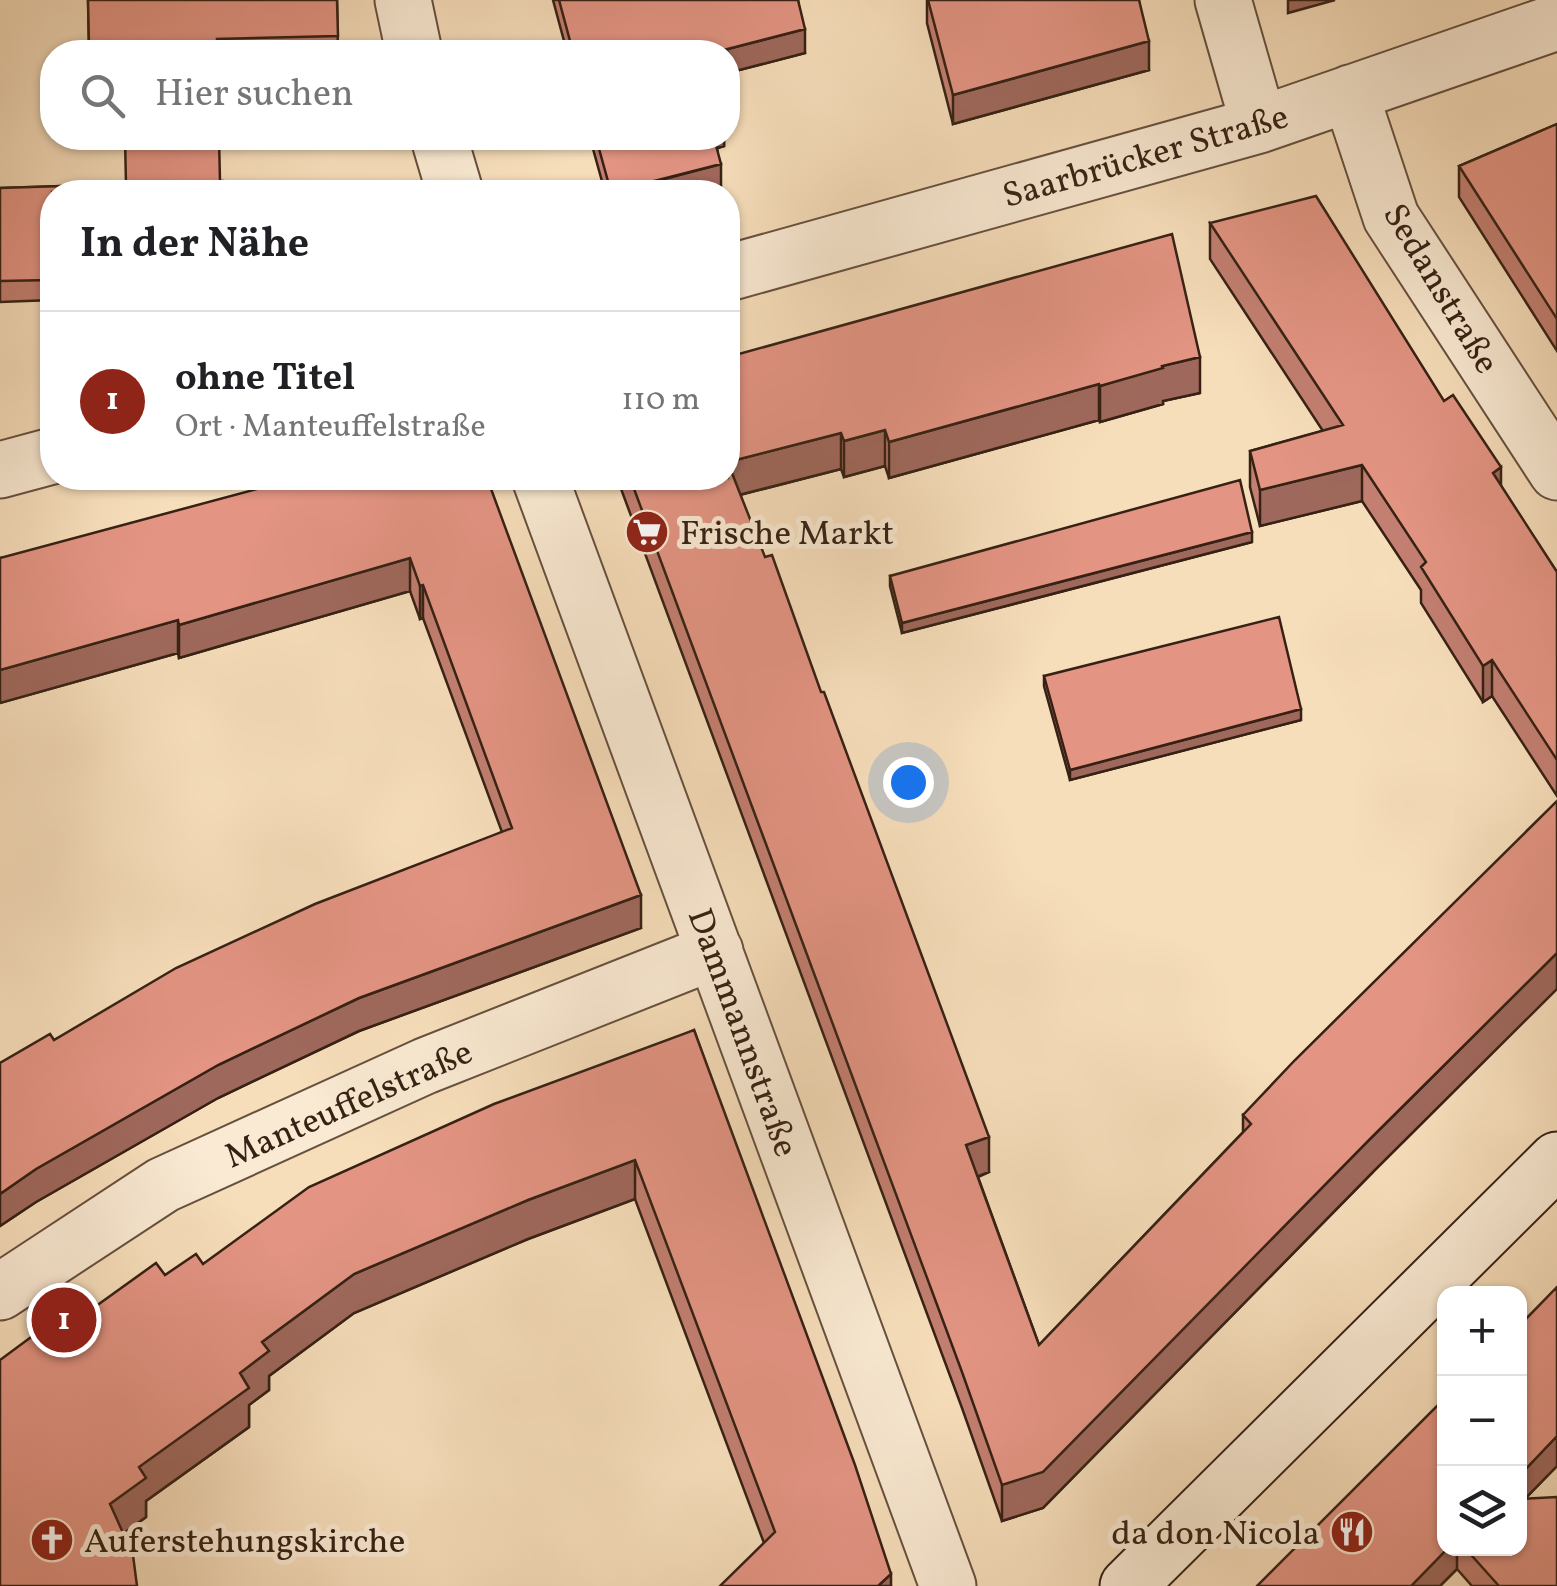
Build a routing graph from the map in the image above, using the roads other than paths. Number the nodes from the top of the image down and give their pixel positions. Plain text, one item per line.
1 (402, 0) edge
2 (1223, 0) edge
3 (1557, 22) edge
4 (411, 40) edge
5 (1350, 93) junction
6 (1259, 124) junction
7 (443, 150) edge
8 (451, 180) edge
9 (740, 270) edge
10 (40, 459) edge
11 (0, 470) edge
12 (1557, 472) edge
13 (544, 490) edge
14 (715, 951) junction
15 (1557, 1160) edge
16 (0, 1292) edge
17 (948, 1586) edge
18 (1128, 1586) edge

1 - 4 street
2 - 6 street
3 - 5 street, Saarbrücker Straße
5 - 6 street, Saarbrücker Straße
5 - 12 street, Sedanstraße
6 - 9 street, Saarbrücker Straße
7 - 8 street
10 - 11 street
13 - 14 street, Dammannstraße
14 - 16 street, Manteuffelstraße
14 - 17 street, Dammannstraße
15 - 18 street

